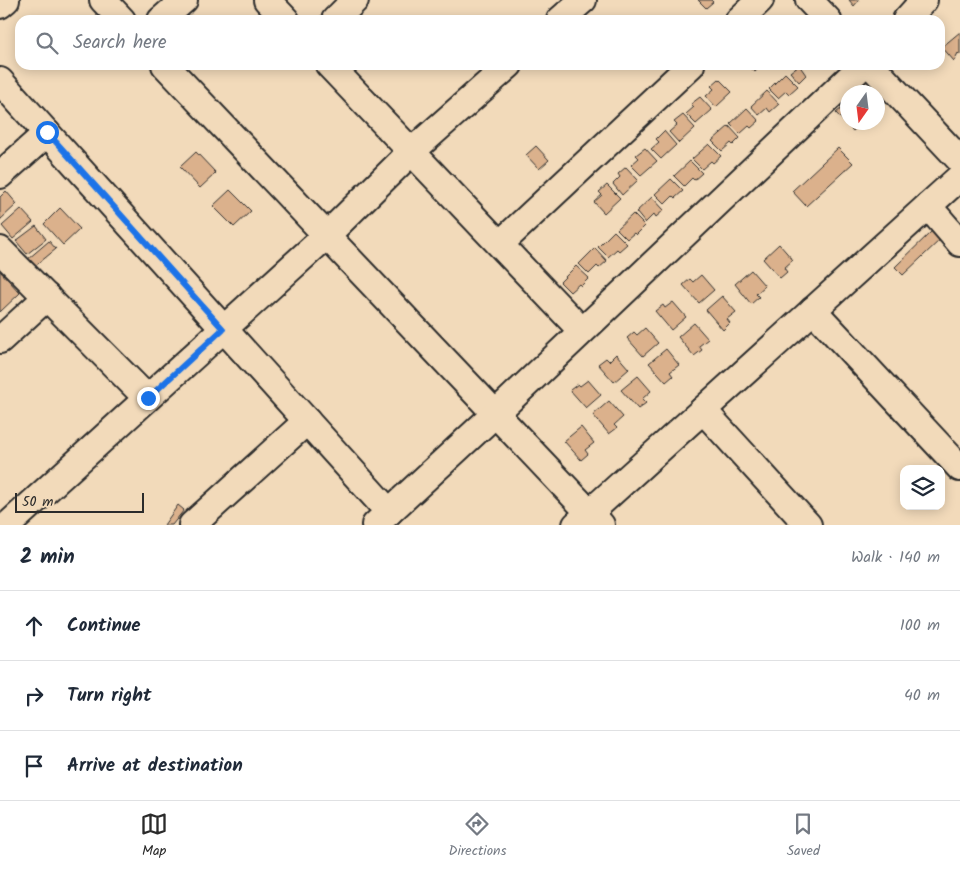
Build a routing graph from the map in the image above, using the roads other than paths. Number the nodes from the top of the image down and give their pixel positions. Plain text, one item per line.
1 (6, 0) edge
2 (103, 0) edge
3 (184, 0) edge
4 (267, 0) edge
5 (355, 0) edge
6 (583, 0) edge
7 (760, 0) edge
8 (809, 0) edge
9 (924, 0) edge
10 (0, 5) edge
11 (117, 15) edge
12 (167, 15) edge
13 (281, 15) edge
14 (340, 15) edge
15 (566, 15) edge
16 (744, 15) edge
17 (823, 15) edge
18 (910, 15) edge
19 (170, 70) edge
20 (334, 70) edge
21 (503, 70) edge
22 (685, 70) edge
23 (858, 70) edge
24 (876, 70) edge
25 (0, 81) edge
26 (47, 132) junction
27 (411, 152) junction
28 (960, 160) edge
29 (0, 175) edge
30 (960, 177) edge
31 (928, 206) junction
32 (327, 235) junction
33 (960, 243) edge
34 (500, 244) junction
35 (0, 250) edge
36 (47, 297) junction
37 (813, 310) junction
38 (223, 329) junction
39 (582, 330) junction
40 (0, 340) edge
41 (148, 398) junction
42 (703, 410) junction
43 (496, 413) junction
44 (306, 421) junction
45 (960, 468) edge
46 (382, 519) edge
47 (589, 521) edge
48 (8, 525) edge
49 (192, 525) edge
50 (808, 525) edge

1 - 10 street
2 - 11 street
3 - 12 street
4 - 13 street
5 - 14 street
6 - 15 street
7 - 16 street
8 - 17 street
9 - 18 street
19 - 32 street
20 - 27 street
21 - 27 street
22 - 34 street
23 - 39 street
24 - 28 street
25 - 26 street
26 - 29 street
26 - 38 street
27 - 32 street
27 - 34 street
30 - 31 street
31 - 33 street
31 - 37 street
32 - 38 street
32 - 43 street
34 - 39 street
35 - 36 street
36 - 40 street
36 - 41 street
37 - 42 street
37 - 45 street
38 - 41 street
38 - 44 street
39 - 43 street
41 - 48 street
42 - 47 street
42 - 50 street
43 - 46 street
43 - 47 street
44 - 46 street
44 - 49 street

